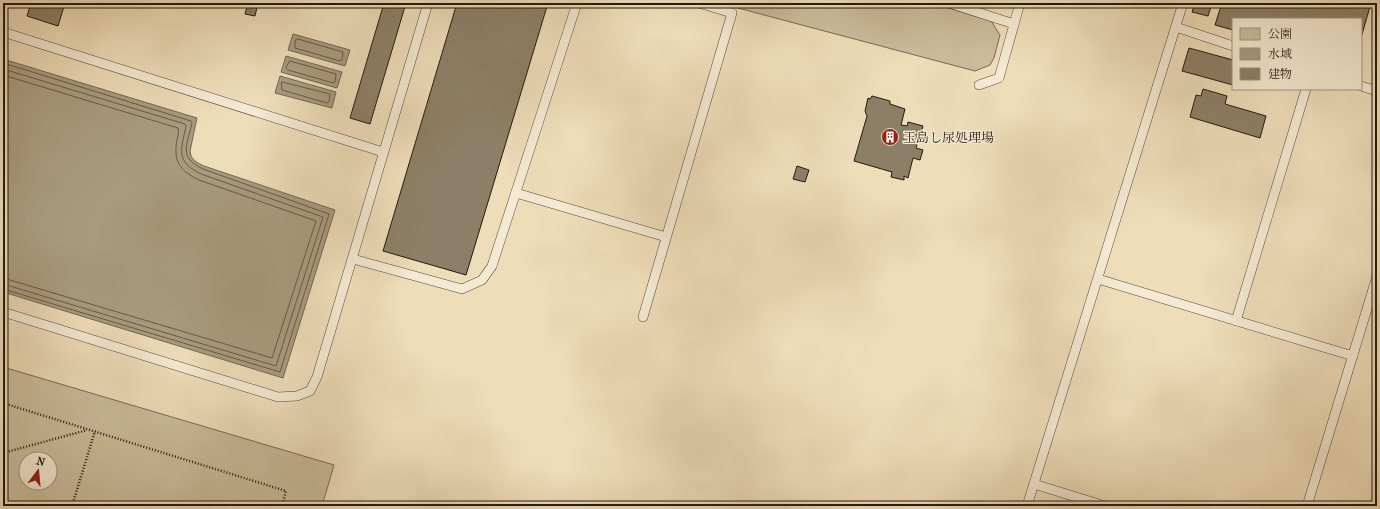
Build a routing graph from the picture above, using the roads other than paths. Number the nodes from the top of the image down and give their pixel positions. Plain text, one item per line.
1 (428, 3) edge
2 (578, 3) edge
3 (698, 3) edge
4 (949, 3) edge
5 (1020, 3) edge
6 (1183, 3) edge
7 (1014, 24) junction
8 (1176, 27) junction
9 (3, 32) edge
10 (1232, 46) edge
11 (979, 85) dead end
12 (1362, 86) edge
13 (1306, 90) edge
14 (1377, 91) edge
15 (383, 152) junction
16 (516, 194) junction
17 (666, 237) junction
18 (353, 259) junction
19 (1377, 276) edge
20 (1098, 279) junction
21 (3, 312) edge
22 (643, 317) dead end
23 (1236, 321) junction
24 (1353, 356) junction
25 (1034, 484) junction
26 (1027, 506) edge
27 (1105, 506) edge
28 (1307, 506) edge

1 - 15 lane
2 - 16 lane
3 - 17 lane
4 - 7 lane
5 - 7 lane
6 - 8 lane
7 - 11 lane
8 - 10 lane
8 - 20 lane
9 - 15 lane
12 - 14 lane
13 - 23 lane
15 - 18 lane
16 - 17 lane
16 - 18 lane
17 - 22 lane
18 - 21 lane
19 - 24 lane
20 - 23 lane
20 - 25 lane
23 - 24 lane
24 - 28 lane
25 - 26 lane
25 - 27 lane

